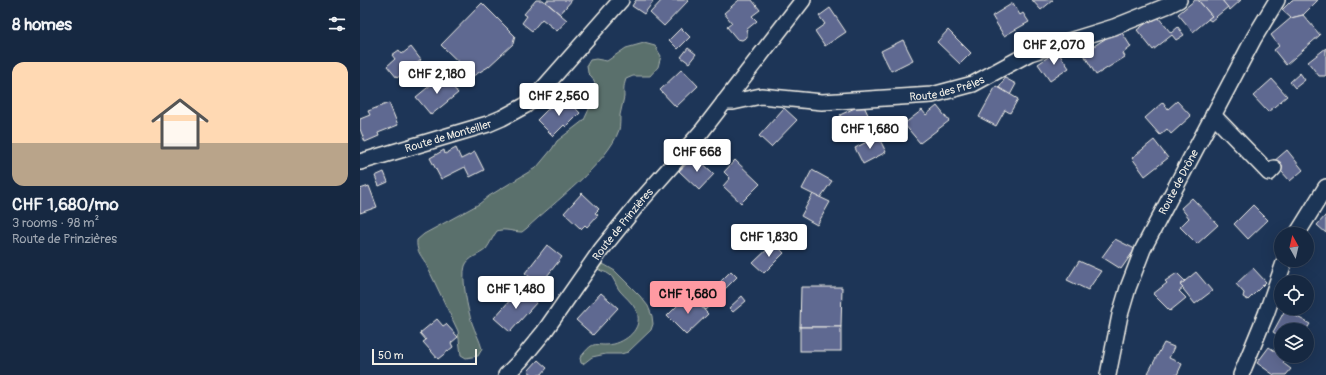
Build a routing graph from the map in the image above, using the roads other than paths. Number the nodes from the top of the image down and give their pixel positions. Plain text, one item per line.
1 (621, 0) edge
2 (803, 0) edge
3 (1179, 0) edge
4 (1277, 0) edge
5 (724, 102) junction
6 (1213, 115) junction
7 (363, 164) edge
8 (1274, 168) dead end
9 (1326, 187) edge
10 (1301, 227) edge
11 (1283, 267) edge
12 (506, 375) edge
13 (1108, 375) edge
14 (1241, 375) edge

1 - 7 street, Route de Monteiller
2 - 5 street, Route de Prinzières
3 - 5 street, Route des Prêles
4 - 6 street, Route de Drône
5 - 12 street, Route de Prinzières
6 - 8 street
6 - 13 street, Route de Drône
9 - 10 street
11 - 14 street

